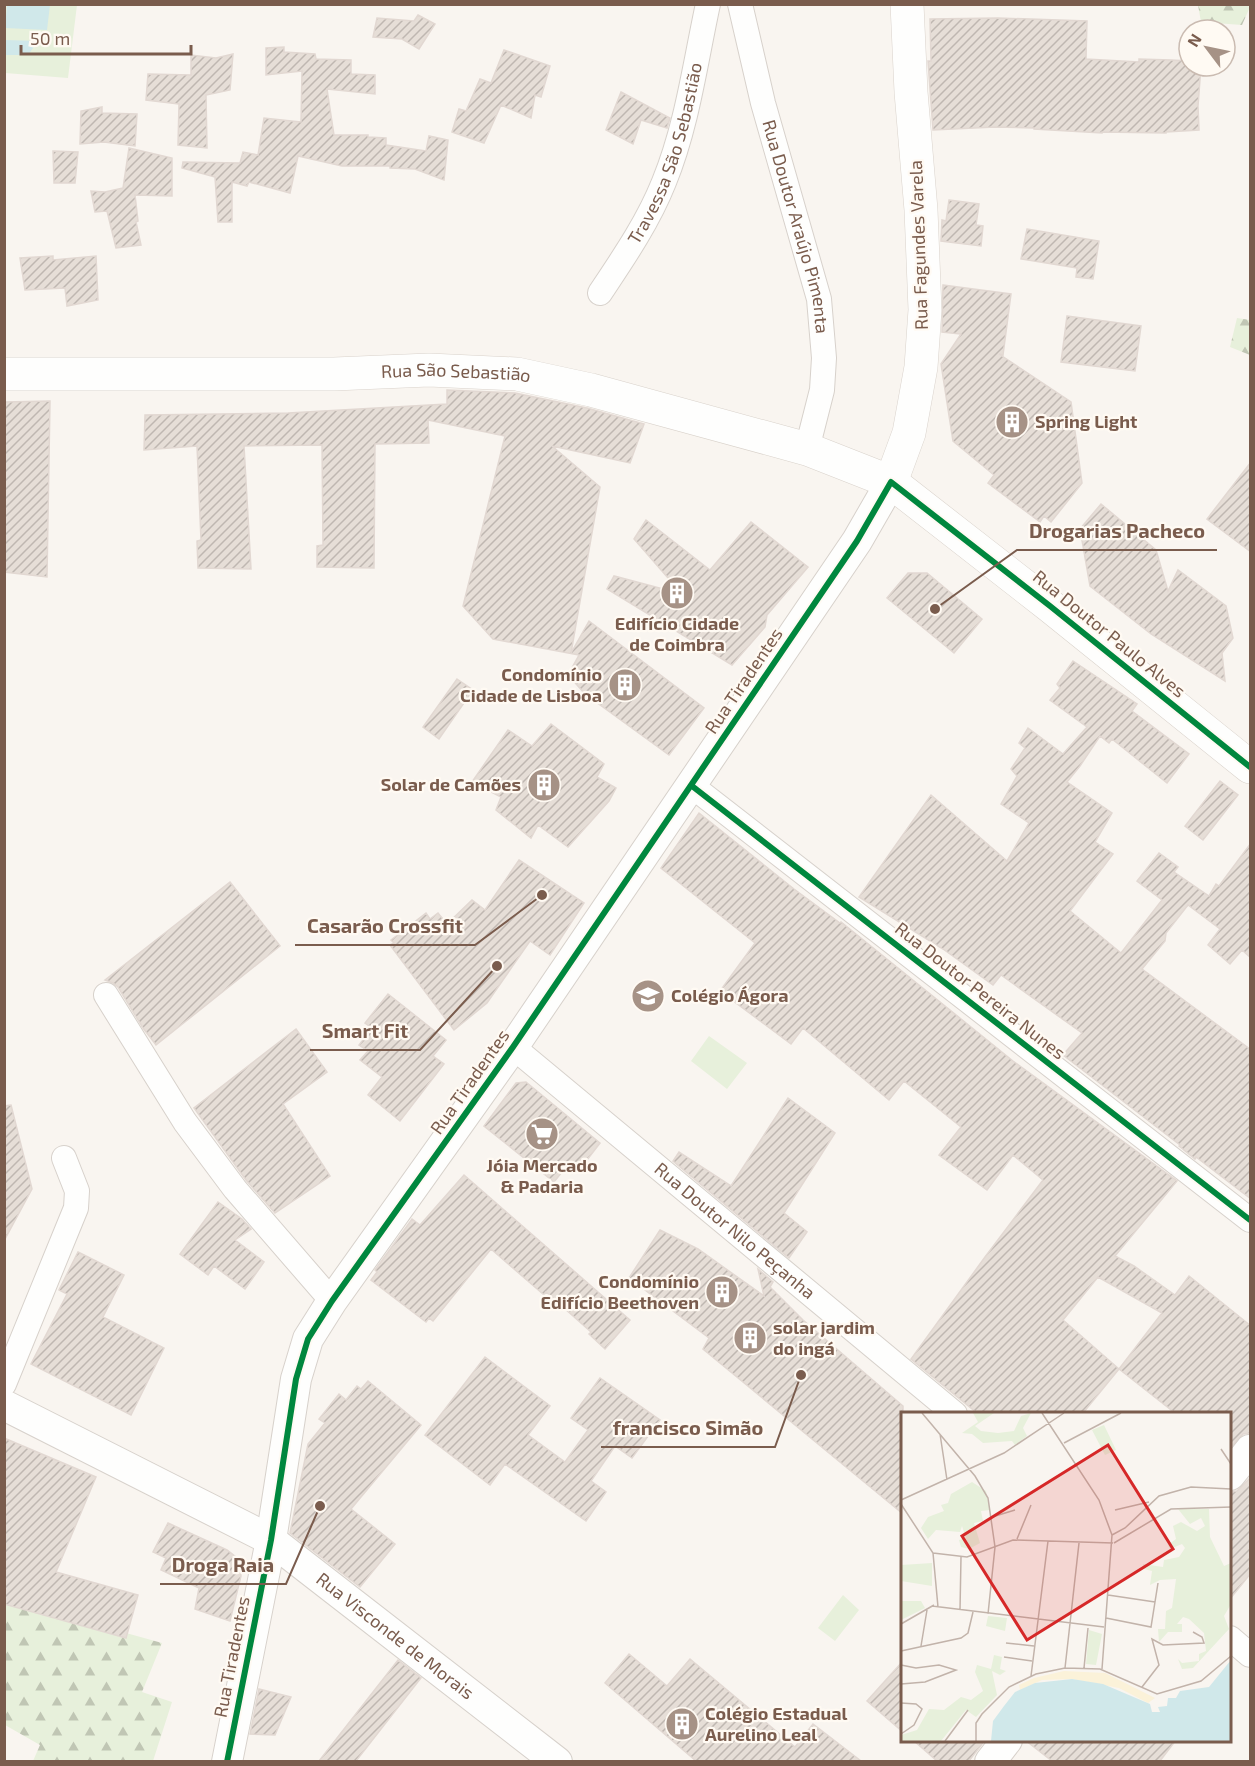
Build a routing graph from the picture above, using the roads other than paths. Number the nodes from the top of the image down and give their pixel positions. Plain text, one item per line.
1 (708, 4) edge
2 (740, 4) edge
3 (907, 4) edge
4 (600, 293) dead end
5 (4, 374) edge
6 (807, 449) junction
7 (891, 482) junction
8 (1251, 767) edge
9 (692, 786) junction
10 (106, 995) dead end
11 (513, 1047) junction
12 (64, 1158) dead end
13 (1251, 1220) edge
14 (332, 1301) junction
15 (4, 1384) edge
16 (4, 1405) edge
17 (954, 1412) edge
18 (1251, 1450) edge
19 (1231, 1474) edge
20 (271, 1540) junction
21 (1231, 1639) edge
22 (1251, 1655) edge
23 (1005, 1742) edge
24 (227, 1761) edge
25 (556, 1761) edge
26 (990, 1761) edge

1 - 4 street, Travessa São Sebastião
2 - 6 street, Rua Doutor Araújo Pimenta
3 - 7 main road, Rua Fagundes Varela
5 - 6 main road, Rua São Sebastião
6 - 7 main road, Rua São Sebastião
7 - 8 main road, Rua Doutor Paulo Alves
7 - 9 street, Rua Tiradentes
9 - 11 street, Rua Tiradentes
9 - 13 street, Rua Doutor Pereira Nunes
10 - 14 street
11 - 14 street, Rua Tiradentes
11 - 17 street, Rua Doutor Nilo Peçanha
12 - 15 street
14 - 20 street, Rua Tiradentes
16 - 20 street, Rua Visconde de Morais
18 - 19 street
20 - 24 street, Rua Tiradentes
20 - 25 street, Rua Visconde de Morais
21 - 22 street
23 - 26 street

